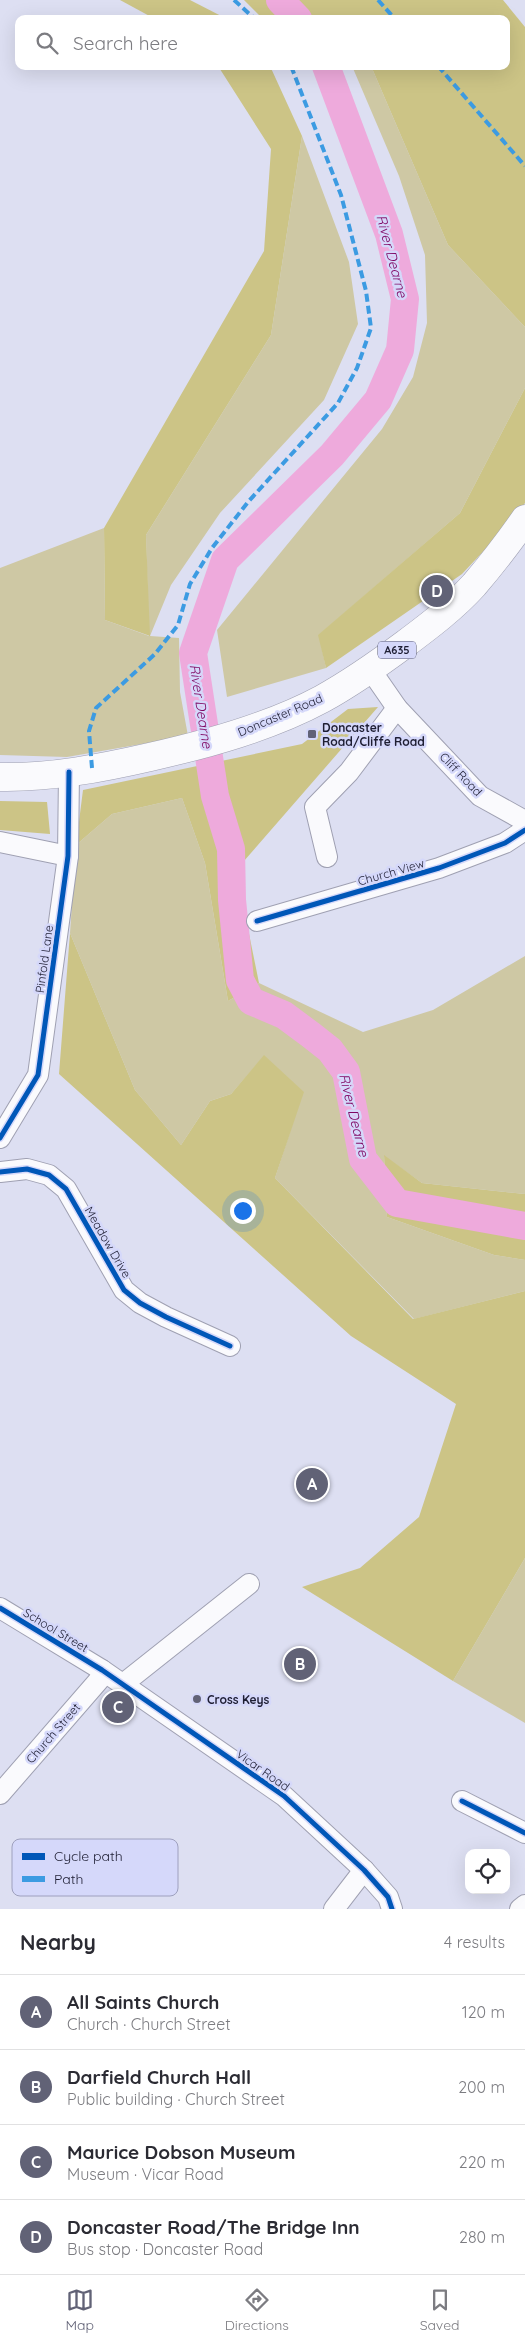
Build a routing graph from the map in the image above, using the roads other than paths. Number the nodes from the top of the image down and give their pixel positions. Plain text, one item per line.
1 (525, 519) edge
2 (370, 670) junction
3 (397, 708) junction
4 (68, 772) junction
5 (0, 777) edge
6 (525, 821) edge
7 (525, 830) edge
8 (0, 842) edge
9 (68, 856) junction
10 (327, 857) dead end
11 (257, 921) dead end
12 (0, 1138) edge
13 (0, 1172) edge
14 (230, 1346) dead end
15 (249, 1584) dead end
16 (0, 1608) edge
17 (102, 1670) junction
18 (123, 1684) junction
19 (0, 1794) edge
20 (462, 1801) dead end
21 (525, 1833) edge
22 (364, 1870) junction
23 (525, 1905) edge
24 (334, 1909) edge
25 (392, 1909) edge
26 (520, 1909) edge

1 - 2 highway, Doncaster Road / A635
2 - 3 street, Cliff Road
2 - 4 highway, Doncaster Road / A635
3 - 6 street, Cliff Road
3 - 10 street
4 - 5 highway, Doncaster Road / A635
4 - 9 street, Pinfold Lane
7 - 11 street, Church View
8 - 9 street
9 - 12 street, Pinfold Lane
13 - 14 street, Meadow Drive
15 - 18 street
16 - 17 street, School Street
17 - 18 street, Vicar Road
17 - 19 street, Church Street
18 - 22 street, Vicar Road
20 - 21 street
22 - 24 street
22 - 25 street, Vicar Road
23 - 26 street

